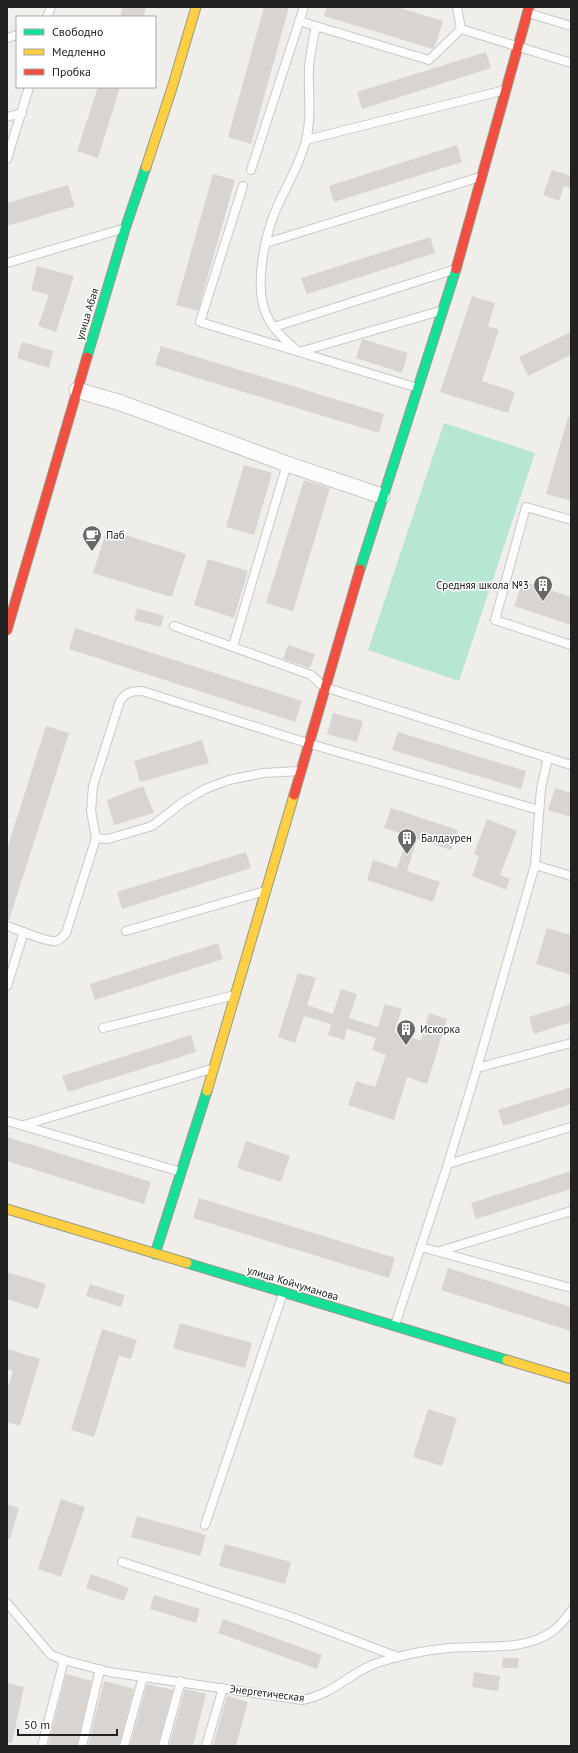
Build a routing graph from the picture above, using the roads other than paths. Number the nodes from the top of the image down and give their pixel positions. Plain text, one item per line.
1 (196, 7) edge
2 (304, 7) edge
3 (457, 7) edge
4 (528, 10) edge
5 (299, 21) junction
6 (316, 26) junction
7 (571, 26) edge
8 (462, 29) junction
9 (518, 47) junction
10 (571, 63) edge
11 (29, 88) edge
12 (505, 90) junction
13 (22, 113) junction
14 (7, 117) edge
15 (306, 140) junction
16 (7, 159) edge
17 (251, 170) dead end
18 (482, 176) junction
19 (243, 186) dead end
20 (125, 229) junction
21 (266, 243) junction
22 (7, 263) edge
23 (456, 269) junction
24 (443, 310) junction
25 (274, 327) junction
26 (299, 352) junction
27 (419, 388) junction
28 (77, 390) junction
29 (288, 464) junction
30 (382, 496) junction
31 (571, 520) edge
32 (174, 626) dead end
33 (7, 630) edge
34 (571, 645) edge
35 (233, 646) junction
36 (324, 687) junction
37 (308, 743) junction
38 (548, 757) junction
39 (571, 764) edge
40 (300, 770) junction
41 (539, 810) junction
42 (96, 838) junction
43 (535, 865) junction
44 (571, 876) edge
45 (265, 891) junction
46 (7, 926) edge
47 (126, 931) dead end
48 (24, 932) junction
49 (7, 986) edge
50 (236, 994) junction
51 (103, 1028) dead end
52 (571, 1043) edge
53 (213, 1068) junction
54 (477, 1068) junction
55 (7, 1121) edge
56 (24, 1125) junction
57 (571, 1127) edge
58 (448, 1164) junction
59 (182, 1172) junction
60 (7, 1209) edge
61 (571, 1211) edge
62 (421, 1247) junction
63 (440, 1251) junction
64 (155, 1254) junction
65 (571, 1288) edge
66 (283, 1292) junction
67 (394, 1326) junction
68 (571, 1379) edge
69 (205, 1525) dead end
70 (122, 1562) dead end
71 (7, 1603) edge
72 (571, 1611) edge
73 (398, 1657) junction
74 (64, 1660) junction
75 (100, 1669) junction
76 (143, 1677) junction
77 (181, 1681) junction
78 (223, 1688) junction
79 (42, 1746) edge
80 (82, 1746) edge
81 (124, 1746) edge
82 (163, 1746) edge
83 (206, 1746) edge

1 - 20 street, улица Абая
2 - 5 lane
3 - 8 lane
4 - 7 lane
4 - 9 street
5 - 6 lane
5 - 17 lane
6 - 8 lane
6 - 15 lane
8 - 9 lane
9 - 10 lane
9 - 12 street
11 - 13 lane
12 - 15 lane
12 - 18 street
13 - 14 lane
13 - 16 lane
15 - 21 lane
18 - 21 lane
18 - 23 street
19 - 26 lane
20 - 22 lane
20 - 28 street, улица Абая
21 - 25 lane
23 - 24 street
23 - 25 lane
24 - 26 lane
24 - 27 street
25 - 26 lane
26 - 27 lane
27 - 30 street
28 - 29 street
28 - 33 street, улица Абая
29 - 30 street
29 - 35 lane
30 - 36 street
31 - 34 lane
32 - 35 lane
35 - 36 lane
36 - 37 street
36 - 38 lane
37 - 40 street
37 - 41 lane
37 - 42 lane
38 - 39 lane
38 - 41 lane
40 - 42 lane
40 - 45 street
41 - 43 lane
42 - 48 lane
43 - 44 lane
43 - 54 lane
45 - 47 lane
45 - 50 street
46 - 48 lane
48 - 49 lane
50 - 51 lane
50 - 53 street
52 - 54 lane
53 - 56 lane
53 - 59 street
54 - 58 lane
55 - 56 lane
56 - 59 lane
57 - 58 lane
58 - 62 lane
59 - 64 street
60 - 64 street, улица Койчуманова
61 - 63 lane
62 - 63 lane
62 - 67 lane
63 - 65 lane
64 - 66 street, улица Койчуманова
66 - 67 street, улица Койчуманова
66 - 69 lane
67 - 68 street, улица Койчуманова
70 - 73 lane
71 - 74 lane, Энергетическая
72 - 73 lane, Энергетическая
73 - 78 lane, Энергетическая
74 - 75 lane, Энергетическая
74 - 79 lane
75 - 76 lane, Энергетическая
75 - 80 lane
76 - 77 lane, Энергетическая
76 - 81 lane
77 - 78 lane, Энергетическая
77 - 82 lane
78 - 83 lane

